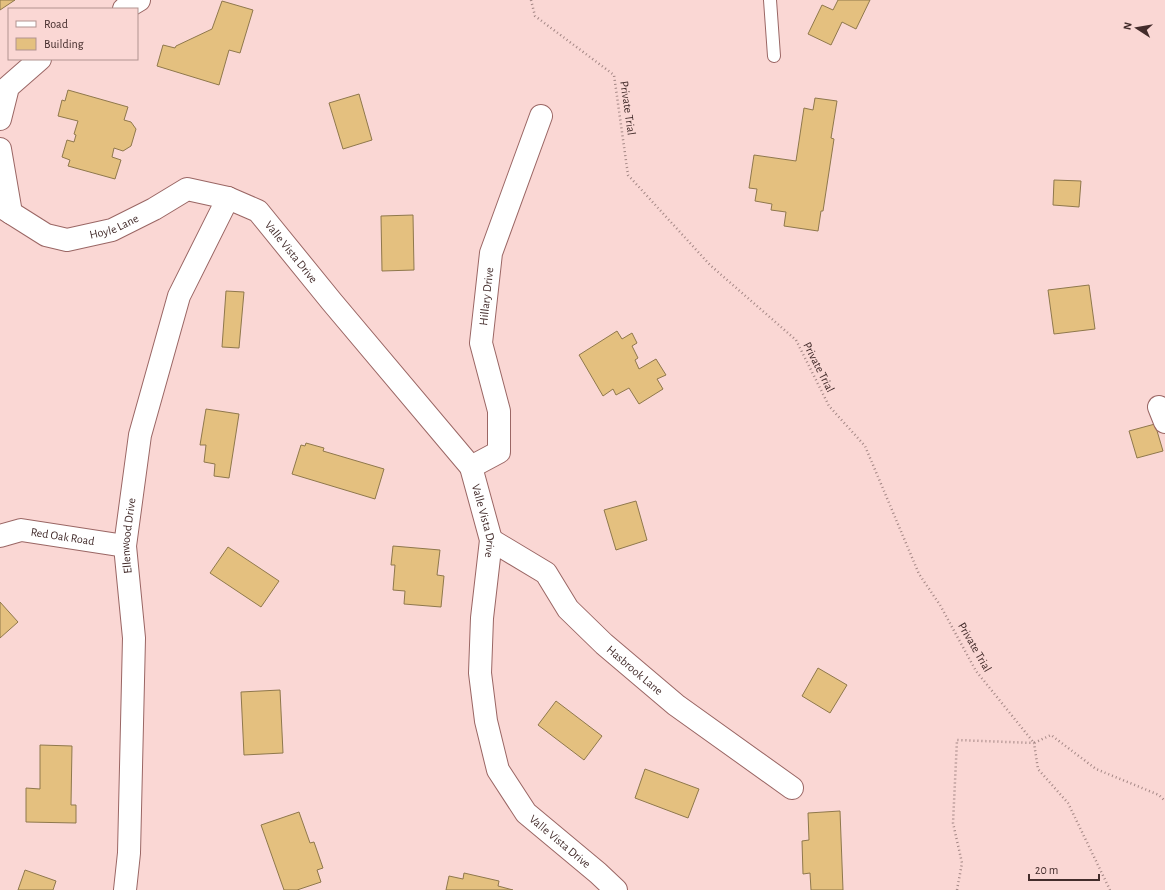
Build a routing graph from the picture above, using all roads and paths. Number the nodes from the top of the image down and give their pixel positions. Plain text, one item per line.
1 (140, 0) edge
2 (531, 0) edge
3 (770, 0) edge
4 (126, 8) edge
5 (774, 56) dead end
6 (39, 60) edge
7 (542, 116) dead end
8 (0, 119) edge
9 (0, 149) edge
10 (228, 198) junction
11 (6, 209) edge
12 (471, 467) junction
13 (0, 536) edge
14 (491, 540) junction
15 (125, 546) junction
16 (1034, 744) junction
17 (792, 788) dead end
18 (1165, 801) edge
19 (125, 890) edge
20 (616, 890) edge
21 (956, 890) edge
22 (1110, 890) edge

1 - 4 street
2 - 16 path, Private Trial
3 - 5 lane
6 - 8 street
7 - 12 street, Hillary Drive
9 - 11 street
10 - 11 street, Hoyle Lane
10 - 12 street, Valle Vista Drive
10 - 15 street, Ellenwood Drive
12 - 14 street, Valle Vista Drive
13 - 15 street, Red Oak Road
14 - 17 street, Hasbrook Lane
14 - 20 street, Valle Vista Drive
15 - 19 street, Ellenwood Drive
16 - 18 path
16 - 21 path
16 - 22 path

